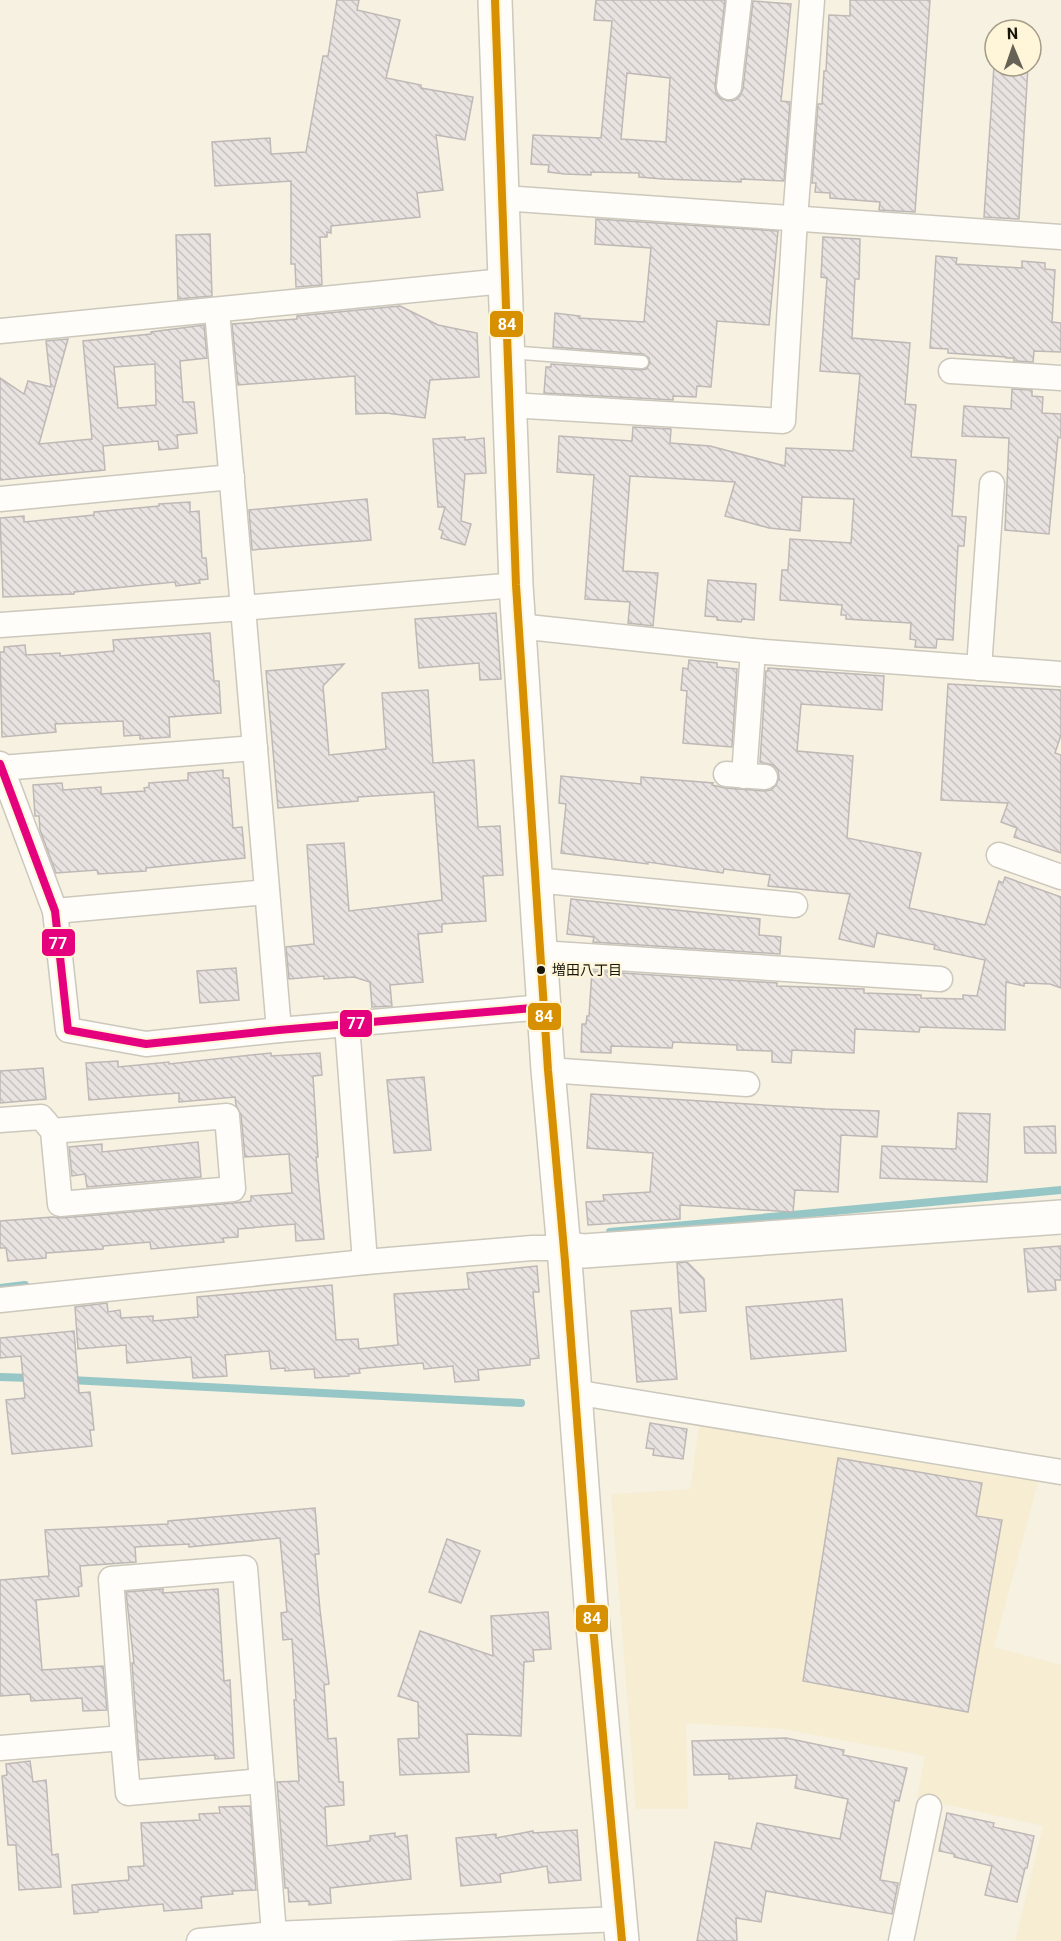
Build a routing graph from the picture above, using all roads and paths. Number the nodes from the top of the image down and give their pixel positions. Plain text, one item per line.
1 (495, 0) edge
2 (738, 0) edge
3 (812, 0) edge
4 (729, 87) dead end
5 (503, 198) junction
6 (795, 219) junction
7 (1061, 237) edge
8 (504, 281) junction
9 (217, 310) junction
10 (0, 331) edge
11 (507, 352) junction
12 (642, 362) dead end
13 (951, 371) dead end
14 (1061, 378) edge
15 (509, 405) junction
16 (232, 477) junction
17 (992, 484) dead end
18 (0, 499) edge
19 (516, 585) junction
20 (243, 608) junction
21 (0, 625) edge
22 (518, 626) junction
23 (753, 651) junction
24 (979, 668) junction
25 (1061, 674) edge
26 (255, 748) junction
27 (1, 766) edge
28 (745, 775) dead end
29 (999, 855) dead end
30 (1061, 877) edge
31 (535, 880) junction
32 (267, 892) junction
33 (795, 905) dead end
34 (55, 911) junction
35 (540, 952) junction
36 (940, 979) dead end
37 (544, 1007) junction
38 (347, 1024) junction
39 (279, 1030) junction
40 (548, 1070) junction
41 (747, 1084) dead end
42 (0, 1120) edge
43 (53, 1131) junction
44 (1061, 1217) edge
45 (564, 1248) junction
46 (365, 1263) junction
47 (0, 1300) edge
48 (574, 1392) junction
49 (1061, 1472) edge
50 (123, 1738) junction
51 (0, 1748) edge
52 (262, 1781) junction
53 (929, 1807) dead end
54 (621, 1930) edge
55 (274, 1934) junction
56 (199, 1941) edge
57 (901, 1941) edge

1 - 5 main road
2 - 4 street
3 - 6 street
5 - 6 street
5 - 8 main road
6 - 7 street
6 - 15 street
8 - 9 street
8 - 11 main road
9 - 10 street
9 - 16 street
11 - 12 lane
11 - 15 main road
13 - 14 street
15 - 19 main road
16 - 18 street
16 - 20 street
17 - 24 street
19 - 20 street
19 - 22 main road
20 - 21 street
20 - 26 street
22 - 23 street
22 - 31 main road
23 - 24 street
23 - 28 street
24 - 25 street
26 - 27 street
26 - 32 street
27 - 34 street
29 - 30 street
31 - 33 street
31 - 35 main road
32 - 34 street
32 - 39 street
34 - 39 street
35 - 36 street
35 - 37 main road
37 - 38 street
37 - 40 main road
38 - 39 street
38 - 46 street
40 - 41 street
40 - 45 main road
42 - 43 street
43 - 43 street
44 - 45 main road
45 - 46 street
45 - 48 main road
46 - 47 street
48 - 49 street
48 - 54 main road
50 - 51 street
50 - 52 street
50 - 52 street
52 - 55 street
53 - 57 street
54 - 55 street
55 - 56 street

